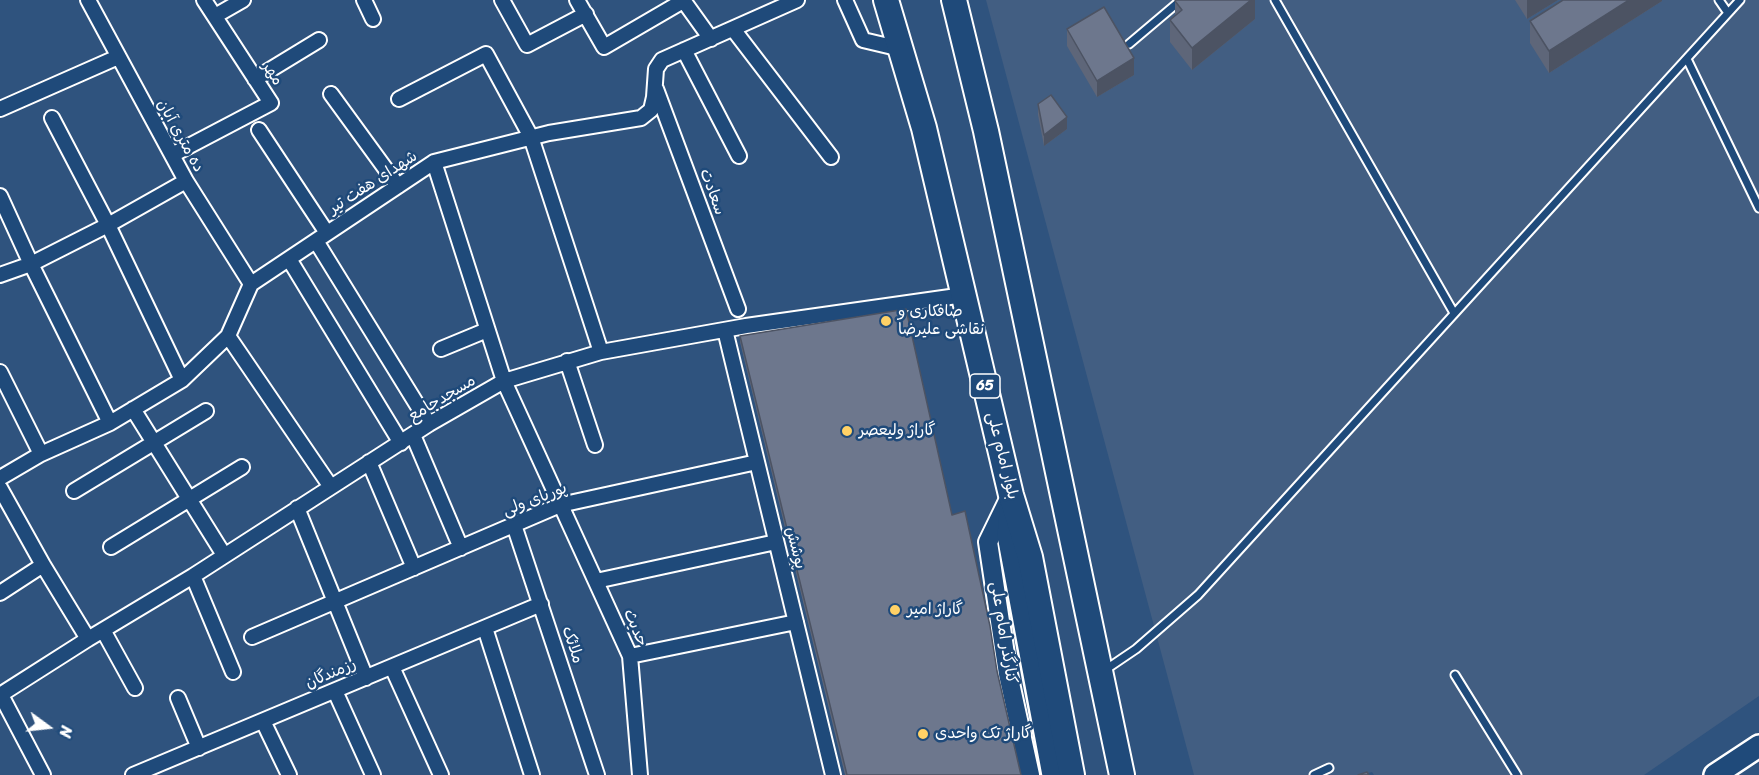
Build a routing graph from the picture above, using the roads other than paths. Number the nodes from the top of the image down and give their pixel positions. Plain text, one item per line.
1 (88, 0) edge
2 (204, 0) edge
3 (243, 0) edge
4 (364, 0) edge
5 (502, 0) edge
6 (577, 0) edge
7 (683, 0) edge
8 (797, 0) edge
9 (845, 0) edge
10 (886, 0) edge
11 (954, 0) edge
12 (1181, 0) edge
13 (1275, 0) edge
14 (1719, 0) edge
15 (1740, 0) edge
16 (1728, 13) junction
17 (586, 14) junction
18 (215, 16) junction
19 (374, 19) dead end
20 (733, 29) junction
21 (711, 39) junction
22 (320, 40) dead end
23 (1129, 44) edge
24 (901, 49) junction
25 (684, 50) junction
26 (118, 57) junction
27 (1687, 59) junction
28 (255, 79) junction
29 (655, 85) junction
30 (331, 94) dead end
31 (399, 99) dead end
32 (0, 109) edge
33 (52, 118) dead end
34 (259, 130) dead end
35 (531, 137) junction
36 (172, 155) junction
37 (739, 156) dead end
38 (831, 157) dead end
39 (434, 162) junction
40 (186, 181) junction
41 (398, 186) junction
42 (0, 196) edge
43 (1759, 208) edge
44 (108, 225) junction
45 (321, 237) junction
46 (289, 259) junction
47 (31, 264) junction
48 (0, 275) edge
49 (251, 284) junction
50 (964, 295) junction
51 (738, 309) dead end
52 (1454, 313) junction
53 (488, 330) junction
54 (725, 330) junction
55 (228, 336) junction
56 (441, 349) dead end
57 (602, 352) junction
58 (567, 361) junction
59 (0, 372) edge
60 (182, 380) junction
61 (504, 381) junction
62 (133, 409) junction
63 (206, 411) dead end
64 (110, 423) junction
65 (429, 424) junction
66 (413, 435) junction
67 (153, 443) junction
68 (401, 443) junction
69 (595, 445) dead end
70 (41, 454) junction
71 (369, 462) junction
72 (757, 462) junction
73 (242, 467) dead end
74 (0, 478) edge
75 (331, 487) junction
76 (74, 491) dead end
77 (1011, 495) junction
78 (2, 496) edge
79 (189, 497) junction
80 (560, 505) junction
81 (297, 508) junction
82 (514, 525) junction
83 (777, 542) junction
84 (111, 547) dead end
85 (461, 548) junction
86 (224, 555) junction
87 (42, 565) junction
88 (414, 568) junction
89 (193, 576) junction
90 (597, 581) junction
91 (0, 593) edge
92 (334, 602) junction
93 (541, 604) junction
94 (796, 622) junction
95 (485, 628) junction
96 (103, 630) junction
97 (252, 637) dead end
98 (88, 639) junction
99 (630, 656) junction
100 (392, 667) junction
101 (233, 672) dead end
102 (1100, 674) junction
103 (1455, 675) dead end
104 (366, 678) junction
105 (135, 688) dead end
106 (335, 691) junction
107 (0, 695) edge
108 (178, 698) dead end
109 (263, 721) junction
110 (1759, 746) edge
111 (199, 748) junction
112 (1329, 768) dead end
113 (43, 775) edge
114 (134, 775) edge
115 (289, 775) edge
116 (373, 775) edge
117 (441, 775) edge
118 (532, 775) edge
119 (597, 775) edge
120 (640, 775) edge
121 (833, 775) edge
122 (1030, 775) edge
123 (1053, 775) edge
124 (1072, 775) edge
125 (1122, 775) edge
126 (1314, 775) edge
127 (1518, 775) edge
128 (1715, 775) edge

1 - 26 street, ده متری آبان
2 - 18 street, مهر
3 - 18 street
4 - 19 street
5 - 17 street
6 - 17 street
7 - 17 street
7 - 21 street
8 - 20 street, شهدای هفت تیر
9 - 24 street
10 - 24 highway, بلوار امام علی / 65
11 - 102 highway
12 - 23 lane
13 - 52 lane
14 - 16 lane
15 - 16 lane
16 - 27 lane
18 - 28 street, مهر
20 - 21 street, شهدای هفت تیر
20 - 38 street
21 - 25 street, شهدای هفت تیر
22 - 28 street
24 - 50 highway, بلوار امام علی / 65
25 - 29 street, شهدای هفت تیر
25 - 37 street
26 - 32 street
26 - 36 street, ده متری آبان
27 - 43 lane
27 - 52 lane
28 - 36 street, مهر
29 - 35 street, شهدای هفت تیر
29 - 51 street, سعادت
30 - 41 street
31 - 35 street
33 - 44 street
34 - 45 street
35 - 39 street, شهدای هفت تیر
35 - 57 street
36 - 40 street, ده متری آبان
39 - 41 street, شهدای هفت تیر
39 - 53 street, حدیث
40 - 44 street
40 - 49 street, ده متری آبان
41 - 45 street, شهدای هفت تیر
42 - 47 street
44 - 47 street
44 - 60 street
45 - 46 street, شهدای هفت تیر
45 - 65 street
46 - 49 street, شهدای هفت تیر
46 - 68 street
47 - 48 street
47 - 64 street
49 - 55 street
50 - 54 street, مسجدجامع
50 - 77 highway, بلوار امام علی / 65
52 - 102 lane
53 - 56 street
53 - 61 street, حدیث
54 - 57 street, مسجدجامع
54 - 72 street, پوشش
55 - 60 street
55 - 75 street
57 - 58 street, مسجدجامع
58 - 61 street, مسجدجامع
58 - 69 street
59 - 70 street
60 - 62 street
61 - 65 street, مسجدجامع
61 - 80 street, حدیث
62 - 64 street
62 - 67 street
63 - 67 street
64 - 70 street
65 - 66 street, مسجدجامع
66 - 68 street, مسجدجامع
66 - 85 street
67 - 76 street
67 - 79 street
68 - 71 street, مسجدجامع
70 - 74 street
71 - 75 street, مسجدجامع
71 - 88 street
72 - 80 street, پوریای ولی
72 - 83 street, پوشش
73 - 79 street
75 - 81 street, مسجدجامع
77 - 122 street, کنارگذر امام علی
77 - 123 main road
77 - 124 highway, بلوار امام علی / 65
78 - 87 street
79 - 84 street
79 - 86 street
80 - 82 street, پوریای ولی
80 - 90 street, حدیث
81 - 86 street, مسجدجامع
81 - 92 street
82 - 85 street, پوریای ولی
82 - 93 street, ملائک
83 - 90 street
83 - 94 street, پوشش
85 - 88 street, پوریای ولی
86 - 89 street, مسجدجامع
87 - 91 street
87 - 98 street
88 - 92 street, پوریای ولی
89 - 96 street, مسجدجامع
89 - 101 street
90 - 99 street, حدیث
92 - 97 street, پوریای ولی
92 - 104 street
93 - 95 street, رزمندگان
93 - 119 street, ملائک
94 - 99 street
94 - 121 street, پوشش
95 - 100 street, رزمندگان
95 - 118 street
96 - 98 street, مسجدجامع
96 - 105 street
98 - 107 street, مسجدجامع
99 - 120 street, حدیث
100 - 104 street, رزمندگان
100 - 117 street
102 - 125 highway
103 - 127 lane
104 - 106 street, رزمندگان
106 - 109 street, رزمندگان
106 - 116 street
107 - 113 street
108 - 111 street
109 - 111 street, رزمندگان
109 - 115 street
110 - 128 main road
111 - 114 street, رزمندگان
112 - 126 lane

